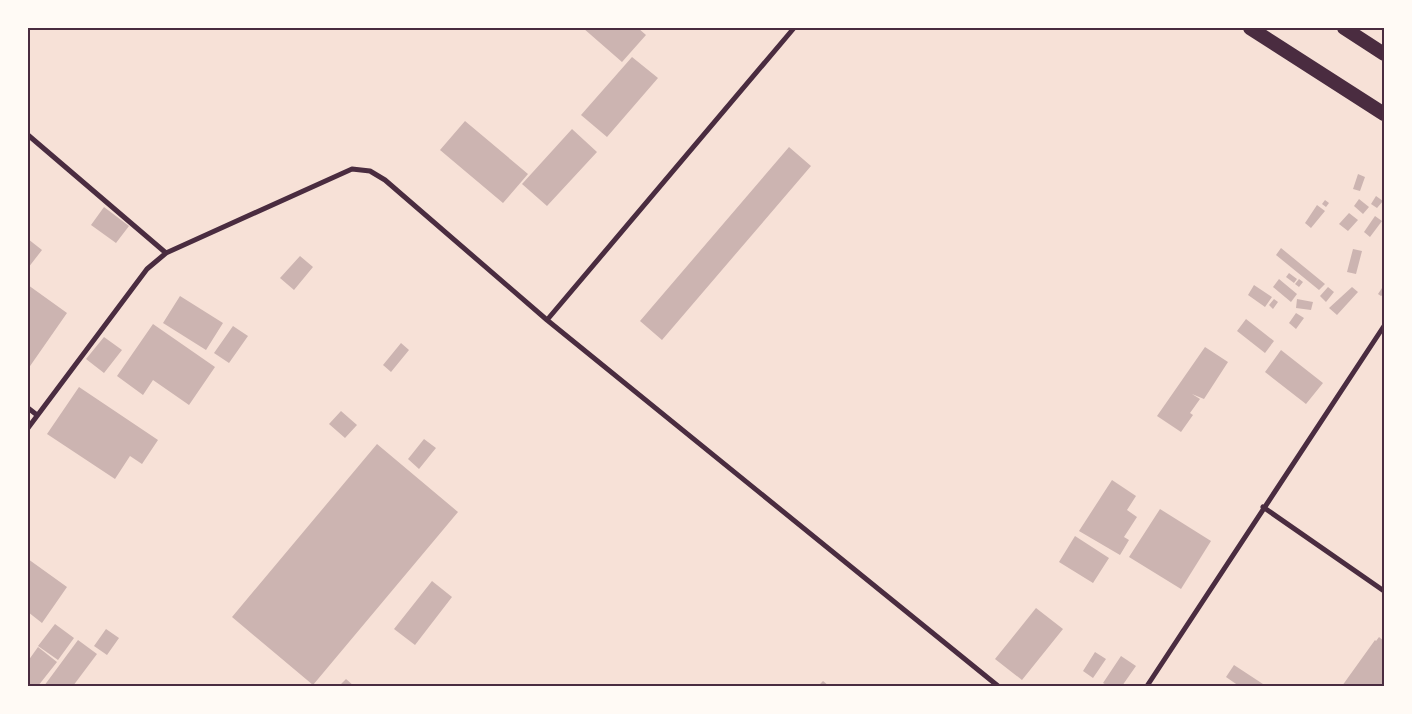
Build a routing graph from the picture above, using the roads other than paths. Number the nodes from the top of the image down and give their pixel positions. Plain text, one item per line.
1 (794, 28) edge
2 (1250, 28) edge
3 (1344, 28) edge
4 (1384, 54) edge
5 (1384, 114) edge
6 (28, 135) edge
7 (166, 253) junction
8 (547, 320) junction
9 (1384, 326) edge
10 (28, 408) edge
11 (37, 414) junction
12 (28, 428) edge
13 (1263, 507) junction
14 (1384, 591) edge
15 (998, 686) edge
16 (1147, 686) edge

1 - 8 street
2 - 5 highway
3 - 4 highway
6 - 7 street
7 - 8 street
7 - 11 street
8 - 15 street
9 - 13 street
10 - 11 street
11 - 12 street
13 - 14 street
13 - 16 street

